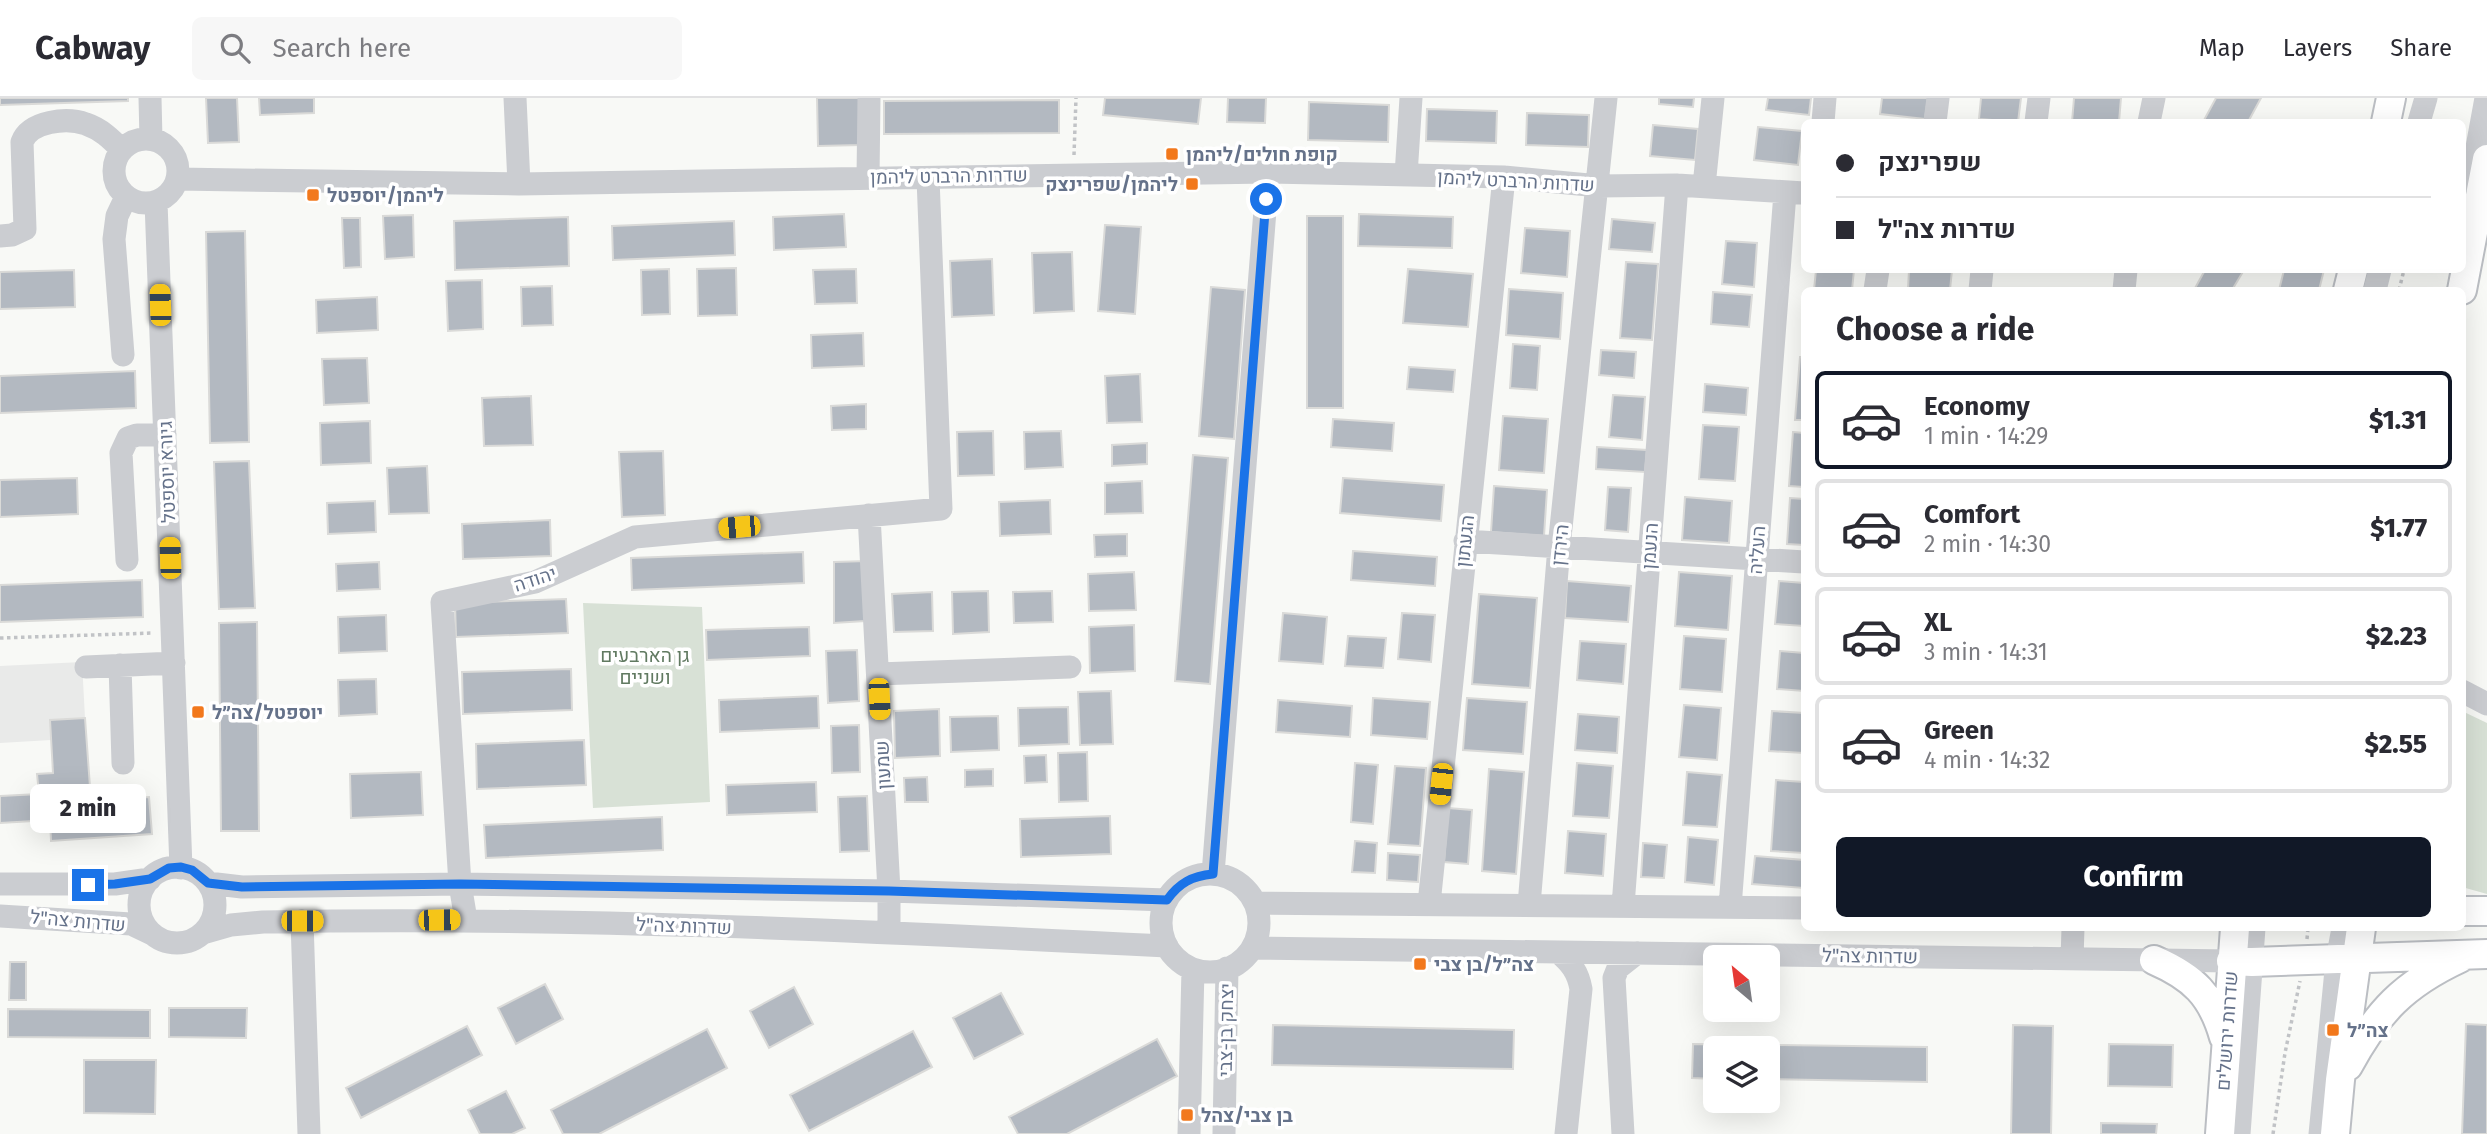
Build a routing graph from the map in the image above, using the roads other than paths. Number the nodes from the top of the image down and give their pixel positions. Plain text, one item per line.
1 (149, 98) edge
2 (515, 98) edge
3 (869, 98) edge
4 (1410, 98) edge
5 (1606, 98) edge
6 (1713, 98) edge
7 (1825, 98) edge
8 (1938, 98) edge
9 (2039, 98) edge
10 (2154, 98) edge
11 (2391, 98) edge
12 (2426, 98) edge
13 (2486, 98) edge
14 (1823, 119) edge
15 (1935, 119) edge
16 (2036, 119) edge
17 (2150, 119) edge
18 (2387, 119) edge
19 (2420, 119) edge
20 (151, 139) junction
21 (122, 150) junction
22 (2487, 159) edge
23 (1268, 172) junction
24 (1406, 175) junction
25 (868, 177) junction
26 (1504, 177) junction
27 (928, 178) junction
28 (177, 179) junction
29 (519, 184) junction
30 (1677, 185) junction
31 (1599, 186) junction
32 (1704, 186) junction
33 (1794, 193) edge
34 (126, 197) junction
35 (156, 202) junction
36 (2466, 203) edge
37 (0, 236) edge
38 (2466, 269) edge
39 (123, 355) dead end
40 (165, 435) junction
41 (869, 514) junction
42 (1465, 541) junction
43 (1559, 547) junction
44 (1649, 552) junction
45 (1757, 559) junction
46 (128, 560) dead end
47 (1801, 562) edge
48 (174, 663) junction
49 (120, 665) junction
50 (86, 667) dead end
51 (1070, 667) dead end
52 (878, 674) junction
53 (2466, 693) edge
54 (2487, 704) edge
55 (123, 763) dead end
56 (181, 867) junction
57 (1213, 874) junction
58 (150, 879) junction
59 (208, 883) junction
60 (0, 884) edge
61 (460, 884) junction
62 (889, 891) junction
63 (1167, 900) junction
64 (1255, 903) junction
65 (1429, 904) junction
66 (1529, 905) junction
67 (1623, 906) junction
68 (1730, 907) junction
69 (1801, 908) edge
70 (0, 916) edge
71 (466, 920) junction
72 (302, 921) junction
73 (2073, 931) edge
74 (2236, 931) edge
75 (2253, 931) edge
76 (2343, 931) edge
77 (2360, 931) edge
78 (888, 932) junction
79 (203, 933) junction
80 (153, 935) junction
81 (1167, 946) junction
82 (1252, 948) junction
83 (1558, 952) junction
84 (1637, 953) junction
85 (2477, 955) edge
86 (2072, 959) junction
87 (2347, 959) junction
88 (2154, 960) junction
89 (2242, 962) junction
90 (1227, 968) junction
91 (1193, 969) junction
92 (2226, 1043) junction
93 (2340, 1080) junction
94 (309, 1134) edge
95 (1189, 1134) edge
96 (1224, 1134) edge
97 (1566, 1134) edge
98 (1623, 1134) edge
99 (2220, 1134) edge
100 (2239, 1134) edge
101 (2320, 1134) edge
102 (2335, 1134) edge

1 - 20 street
2 - 29 street
3 - 25 street
4 - 24 street
5 - 31 street, הירדן
6 - 32 street
7 - 14 street
8 - 15 street
9 - 16 street
10 - 17 street
11 - 18 main road
12 - 19 street
13 - 36 street
20 - 21 street
20 - 28 street
21 - 34 street
21 - 37 street
22 - 38 main road
23 - 24 street, שדרות הרברט ליהמן
23 - 27 street, שדרות הרברט ליהמן
23 - 57 street
24 - 26 street, שדרות הרברט ליהמן
25 - 27 street, שדרות הרברט ליהמן
25 - 29 street, שדרות הרברט ליהמן
26 - 31 street, שדרות הרברט ליהמן
26 - 42 street, הגעתון
27 - 41 street, יהודה
28 - 29 street, שדרות הרברט ליהמן
28 - 35 street
30 - 31 street, שדרות הרברט ליהמן
30 - 32 street, שדרות הרברט ליהמן
30 - 44 street, הנעמן
31 - 43 street, הירדן
32 - 33 street, שדרות הרברט ליהמן
33 - 45 street, העליה
34 - 35 street
34 - 39 street
35 - 40 street, גיורא יוספטל
40 - 46 street
40 - 48 street, גיורא יוספטל
41 - 52 street, שמעון
41 - 61 street, יהודה
42 - 43 street
42 - 65 street, הגעתון
43 - 44 street
43 - 66 street, הירדן
44 - 45 street
44 - 67 street, הנעמן
45 - 47 street
45 - 68 street, העליה
48 - 49 street
48 - 56 street, גיורא יוספטל
49 - 50 street
49 - 55 street
51 - 52 street
52 - 62 street, שמעון
53 - 54 street
56 - 58 street
56 - 59 street
57 - 63 street
57 - 64 street
58 - 60 street, שדרות צה"ל
58 - 80 street
59 - 61 street, שדרות צה"ל
59 - 79 street
61 - 62 street, שדרות צה"ל
61 - 71 street, יהודה
62 - 63 street, שדרות צה"ל
62 - 78 street, שמעון
63 - 81 street
64 - 65 street
64 - 82 street
65 - 66 street
66 - 67 street
67 - 68 street
68 - 69 street
70 - 80 street, שדרות צה"ל
71 - 72 street, שדרות צה"ל
71 - 78 street, שדרות צה"ל
72 - 79 street, שדרות צה"ל
72 - 94 street
73 - 86 street
74 - 89 main road, שדרות ירושלים
75 - 89 street
76 - 87 street
77 - 87 main road
78 - 81 street, שדרות צה"ל
79 - 80 street
81 - 91 street
82 - 83 street, שדרות צה"ל
82 - 90 street
83 - 84 street, שדרות צה"ל
83 - 97 street
84 - 86 street, שדרות צה"ל
84 - 98 street
85 - 87 main road, שדרות צה"ל
85 - 93 main road
86 - 88 street, שדרות צה"ל
87 - 89 main road, שדרות צה"ל
87 - 93 main road
87 - 101 street
88 - 89 street, שדרות צה"ל
88 - 92 main road
89 - 92 main road, שדרות ירושלים
89 - 100 street
90 - 91 street
90 - 96 street, יצחק בן-צבי
91 - 95 street, יצחק בן-צבי
92 - 99 main road, שדרות ירושלים
93 - 102 main road

